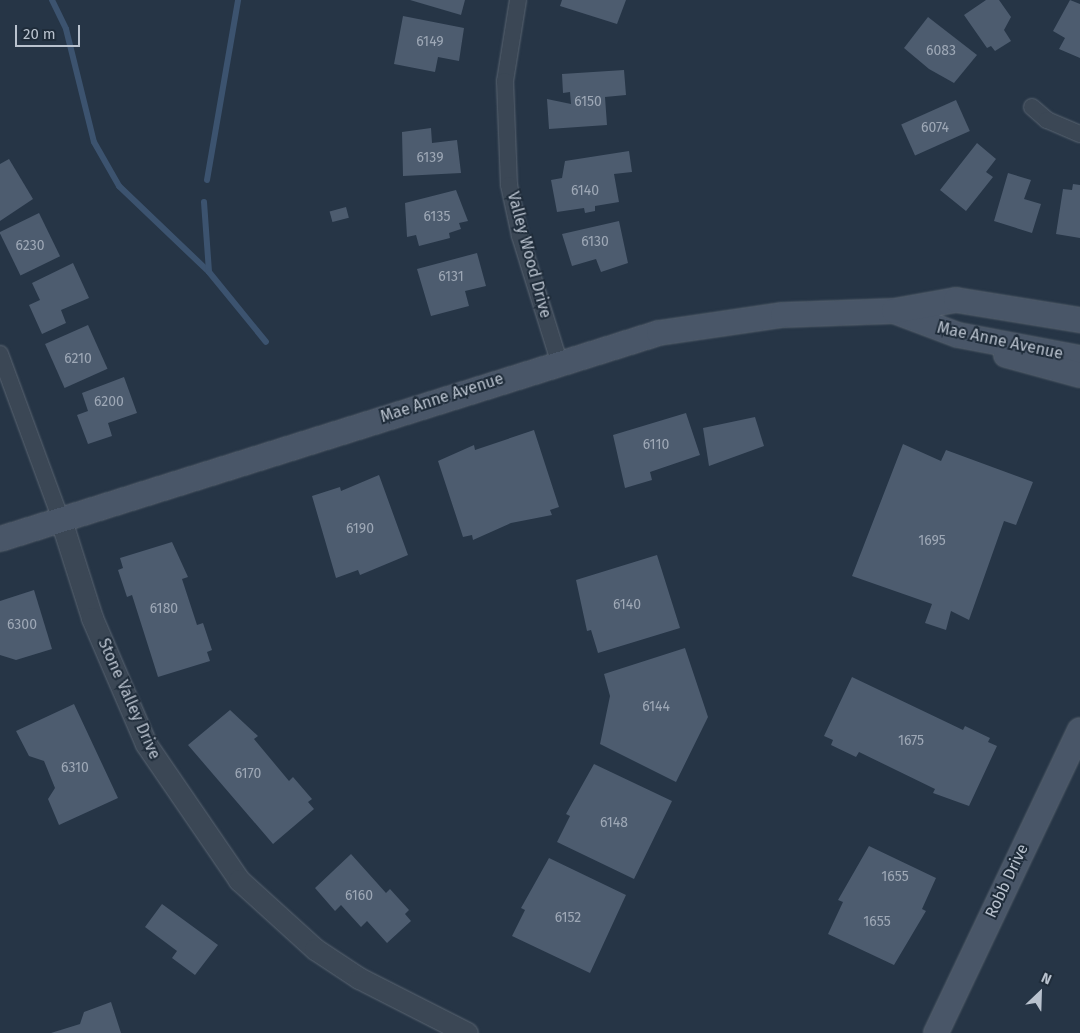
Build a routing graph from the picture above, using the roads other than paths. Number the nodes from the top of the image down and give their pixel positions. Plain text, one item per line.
1 (518, 0) edge
2 (1032, 107) dead end
3 (1080, 134) edge
4 (894, 311) junction
5 (1080, 320) edge
6 (978, 340) junction
7 (0, 354) edge
8 (1080, 358) edge
9 (559, 361) junction
10 (1080, 375) edge
11 (61, 520) junction
12 (0, 539) edge
13 (1080, 730) edge
14 (467, 1033) edge
15 (936, 1033) edge

1 - 9 street, Valley Wood Drive
2 - 3 street
4 - 5 main road, Mae Anne Avenue
4 - 6 main road, Mae Anne Avenue
4 - 9 main road, Mae Anne Avenue
6 - 8 main road, Mae Anne Avenue
6 - 10 main road
7 - 11 street, Stone Valley Drive
9 - 11 main road, Mae Anne Avenue
11 - 12 main road, Mae Anne Avenue
11 - 14 street, Stone Valley Drive
13 - 15 main road, Robb Drive

